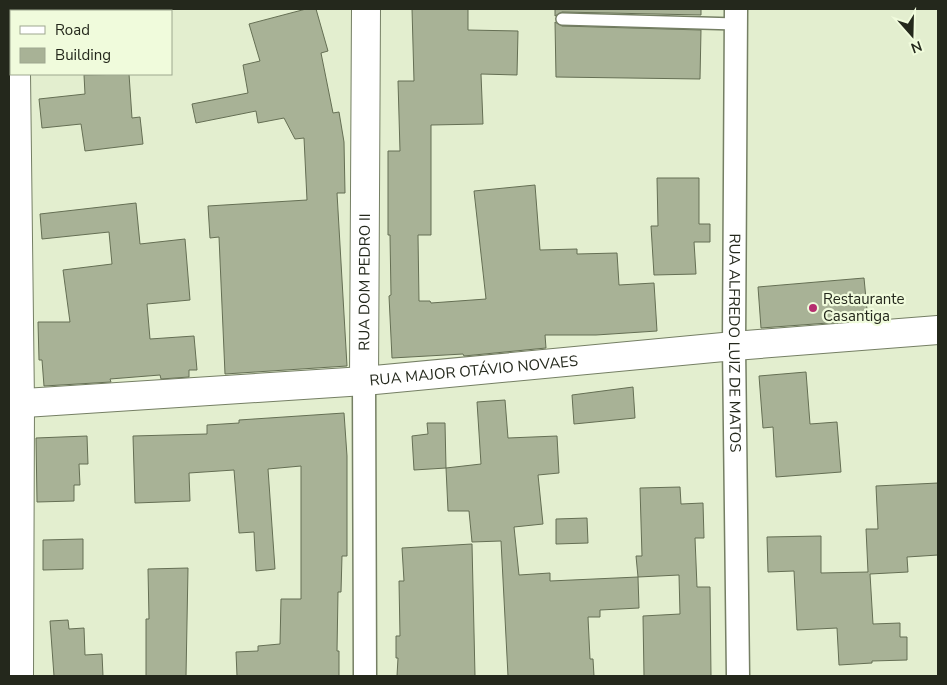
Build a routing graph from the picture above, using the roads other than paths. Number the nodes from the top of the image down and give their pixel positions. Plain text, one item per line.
1 (366, 9) edge
2 (736, 16) edge
3 (562, 19) dead end
4 (16, 75) edge
5 (938, 330) edge
6 (734, 346) junction
7 (364, 381) junction
8 (14, 404) edge
9 (19, 676) edge
10 (365, 676) edge
11 (738, 676) edge

1 - 7 street, RUA DOM PEDRO II
2 - 3 lane
2 - 6 street, RUA ALFREDO LUIZ DE MATOS
4 - 8 street
5 - 6 street, RUA MAJOR OTÁVIO NOVAES
6 - 7 street, RUA MAJOR OTÁVIO NOVAES
6 - 11 street, RUA ALFREDO LUIZ DE MATOS
7 - 8 street, RUA MAJOR OTÁVIO NOVAES
7 - 10 street, RUA DOM PEDRO II
8 - 9 street

